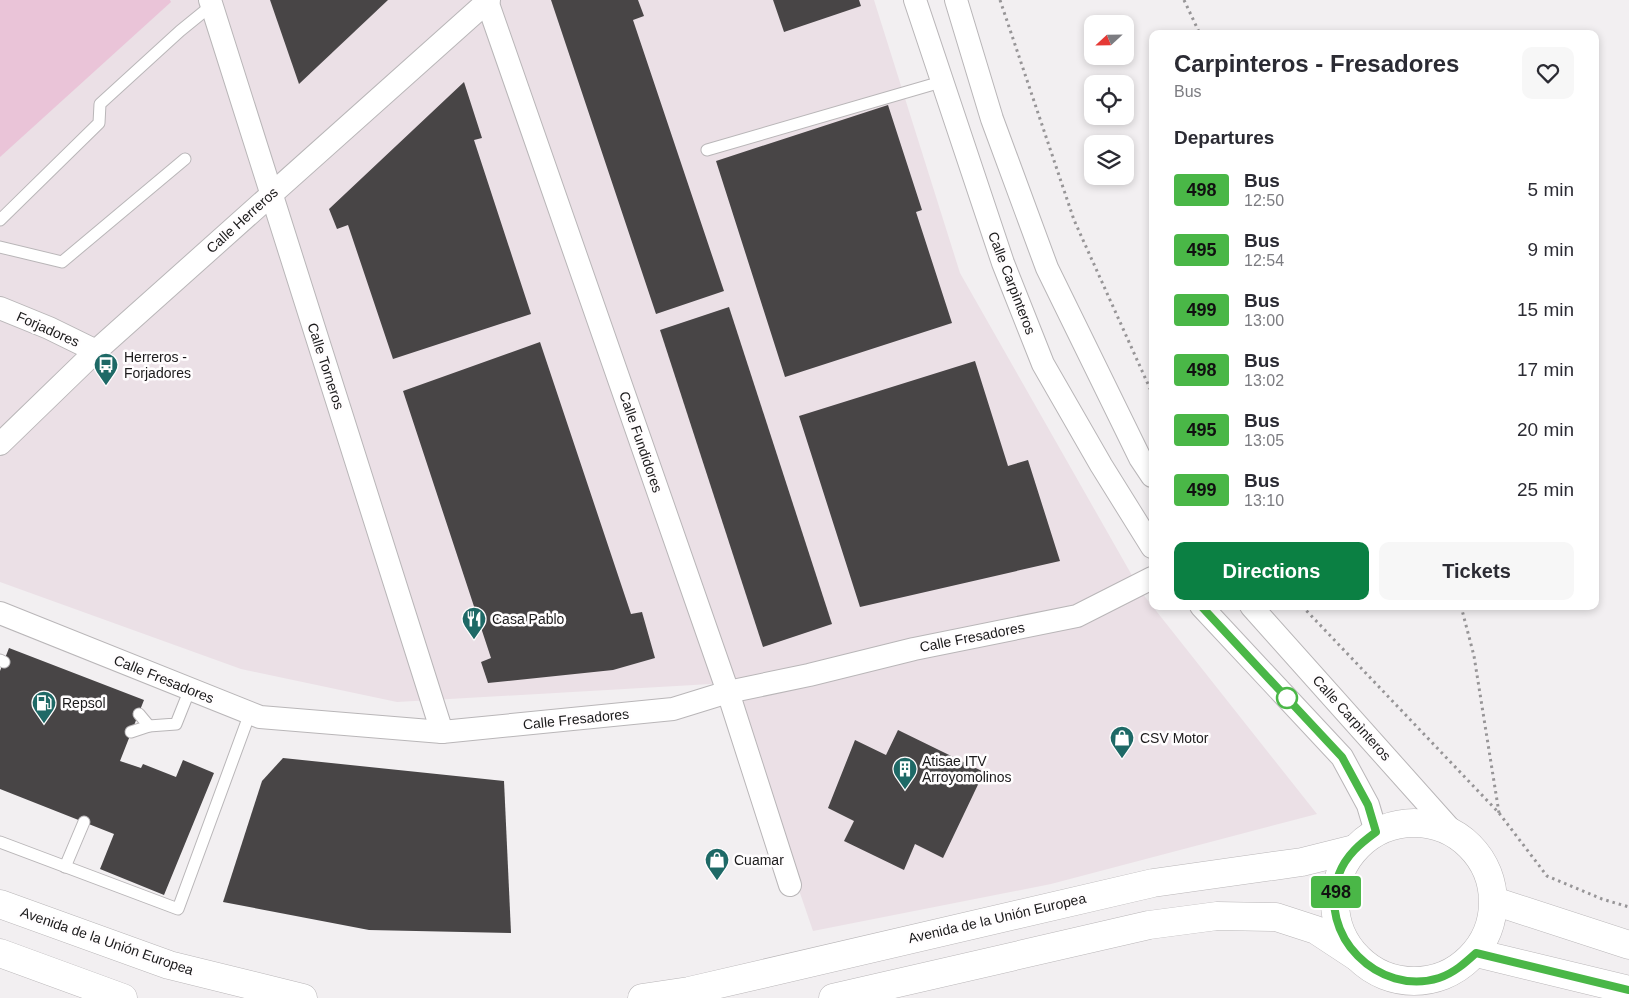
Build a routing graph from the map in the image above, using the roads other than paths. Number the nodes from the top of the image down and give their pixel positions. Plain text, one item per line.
1 (915, 0) edge
2 (956, 0) edge
3 (488, 1) edge
4 (211, 2) edge
5 (941, 82) junction
6 (707, 150) dead end
7 (185, 159) dead end
8 (271, 194) junction
9 (0, 220) edge
10 (0, 246) edge
11 (0, 308) edge
12 (96, 352) junction
13 (0, 444) edge
14 (1149, 472) edge
15 (1149, 542) edge
16 (1149, 580) edge
17 (1205, 610) edge
18 (1254, 610) edge
19 (0, 614) edge
20 (190, 689) junction
21 (728, 692) junction
22 (250, 713) junction
23 (139, 714) dead end
24 (149, 726) junction
25 (131, 732) dead end
26 (442, 732) junction
27 (84, 822) dead end
28 (1452, 831) junction
29 (1376, 832) junction
30 (0, 842) edge
31 (1354, 849) junction
32 (65, 866) junction
33 (790, 885) dead end
34 (1494, 901) junction
35 (0, 904) edge
36 (1629, 945) edge
37 (0, 953) edge
38 (1476, 953) junction
39 (1357, 957) junction
40 (1629, 990) edge
41 (122, 998) edge
42 (303, 998) edge
43 (642, 998) edge
44 (833, 998) edge

1 - 5 street, Calle Carpìnteros
2 - 14 street
3 - 8 street, Calle Herreros
3 - 21 street, Calle Fundidores
4 - 8 street, Calle Torneros
4 - 9 lane
5 - 6 lane
5 - 15 street, Calle Carpìnteros
7 - 10 lane
8 - 12 street, Calle Herreros
8 - 26 street, Calle Torneros
11 - 12 street, Forjadores
12 - 13 street, Calle Herreros
16 - 21 street, Calle Fresadores
17 - 29 street
18 - 28 street, Calle Carpìnteros
19 - 20 street, Calle Fresadores
20 - 22 street, Calle Fresadores
20 - 24 lane
21 - 26 street, Calle Fresadores
21 - 33 street, Calle Fundidores
22 - 26 street, Calle Fresadores
22 - 32 lane
23 - 24 lane
24 - 25 lane
27 - 32 lane
28 - 29 main road
28 - 34 main road
29 - 31 main road
30 - 32 lane
31 - 39 main road
31 - 43 main road, Avenida de la Unión Europea
34 - 36 main road
34 - 38 main road
35 - 42 main road, Avenida de la Unión Europea
37 - 41 main road
38 - 39 main road
38 - 40 main road
39 - 44 main road

